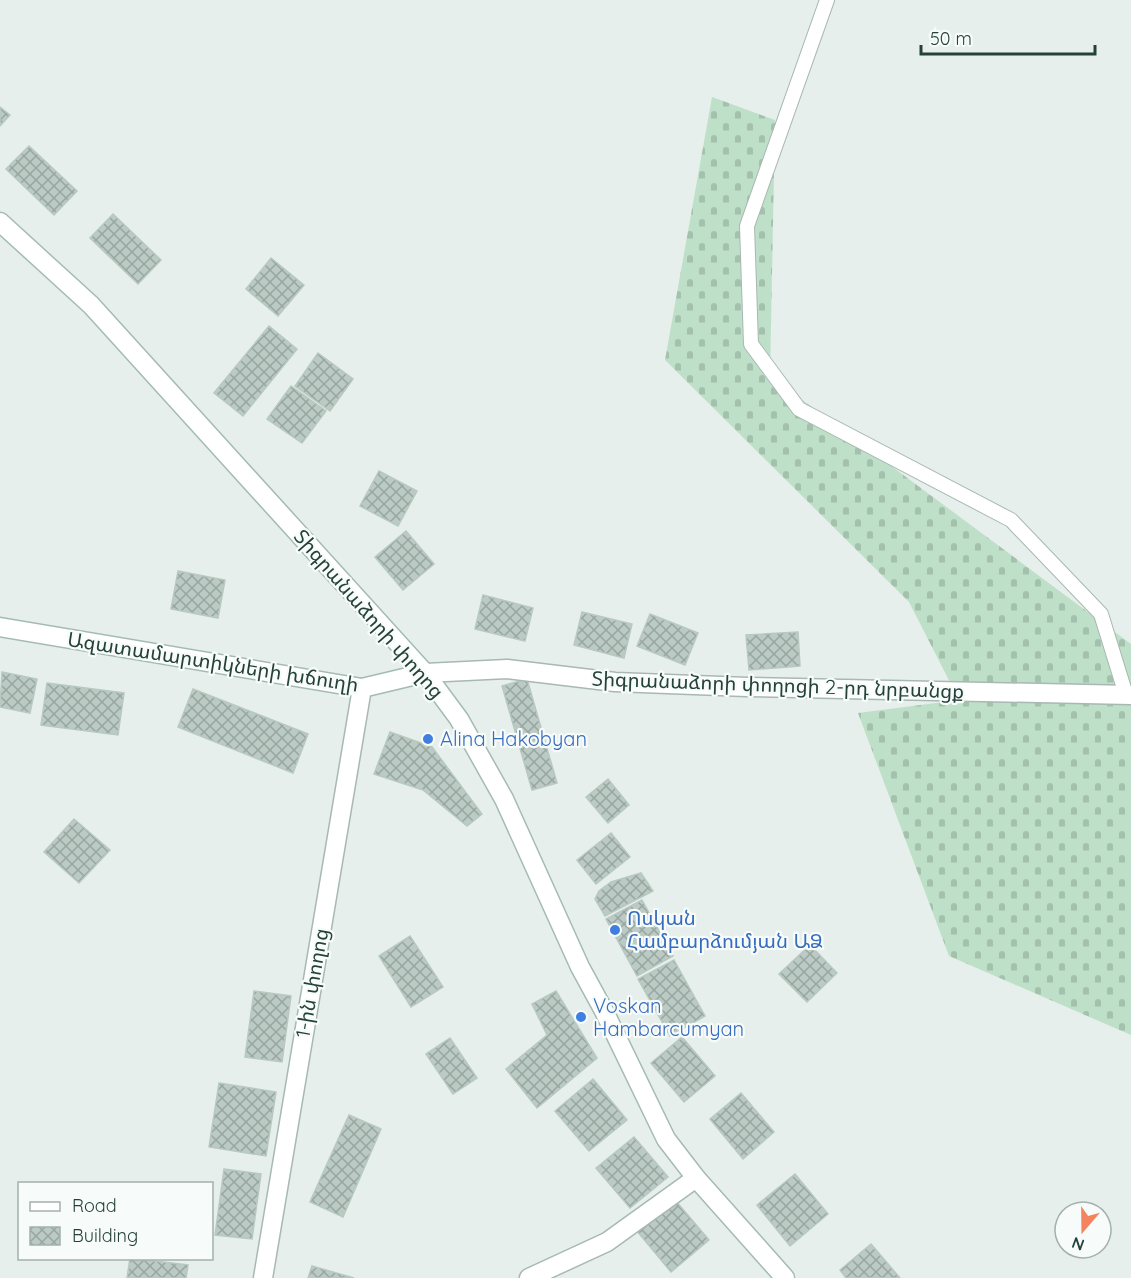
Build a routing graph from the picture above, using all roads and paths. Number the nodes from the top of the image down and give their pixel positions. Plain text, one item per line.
1 (827, 0) edge
2 (0, 222) edge
3 (0, 627) edge
4 (425, 673) junction
5 (362, 688) junction
6 (1129, 695) edge
7 (696, 1178) junction
8 (263, 1278) edge
9 (529, 1278) edge
10 (784, 1278) edge

1 - 6 lane
2 - 4 main road, Տիգրանաձորի փողոց
3 - 5 main road, Ազատամարտիկների խճուղի
4 - 5 main road, Ազատամարտիկների խճուղի
4 - 6 main road, Տիգրանաձորի փողոցի 2-րդ նրբանցք
4 - 7 main road, Տիգրանաձորի փողոց
5 - 8 main road, 1-ին փողոց
7 - 9 main road
7 - 10 main road, Տիգրանաձորի փողոց

